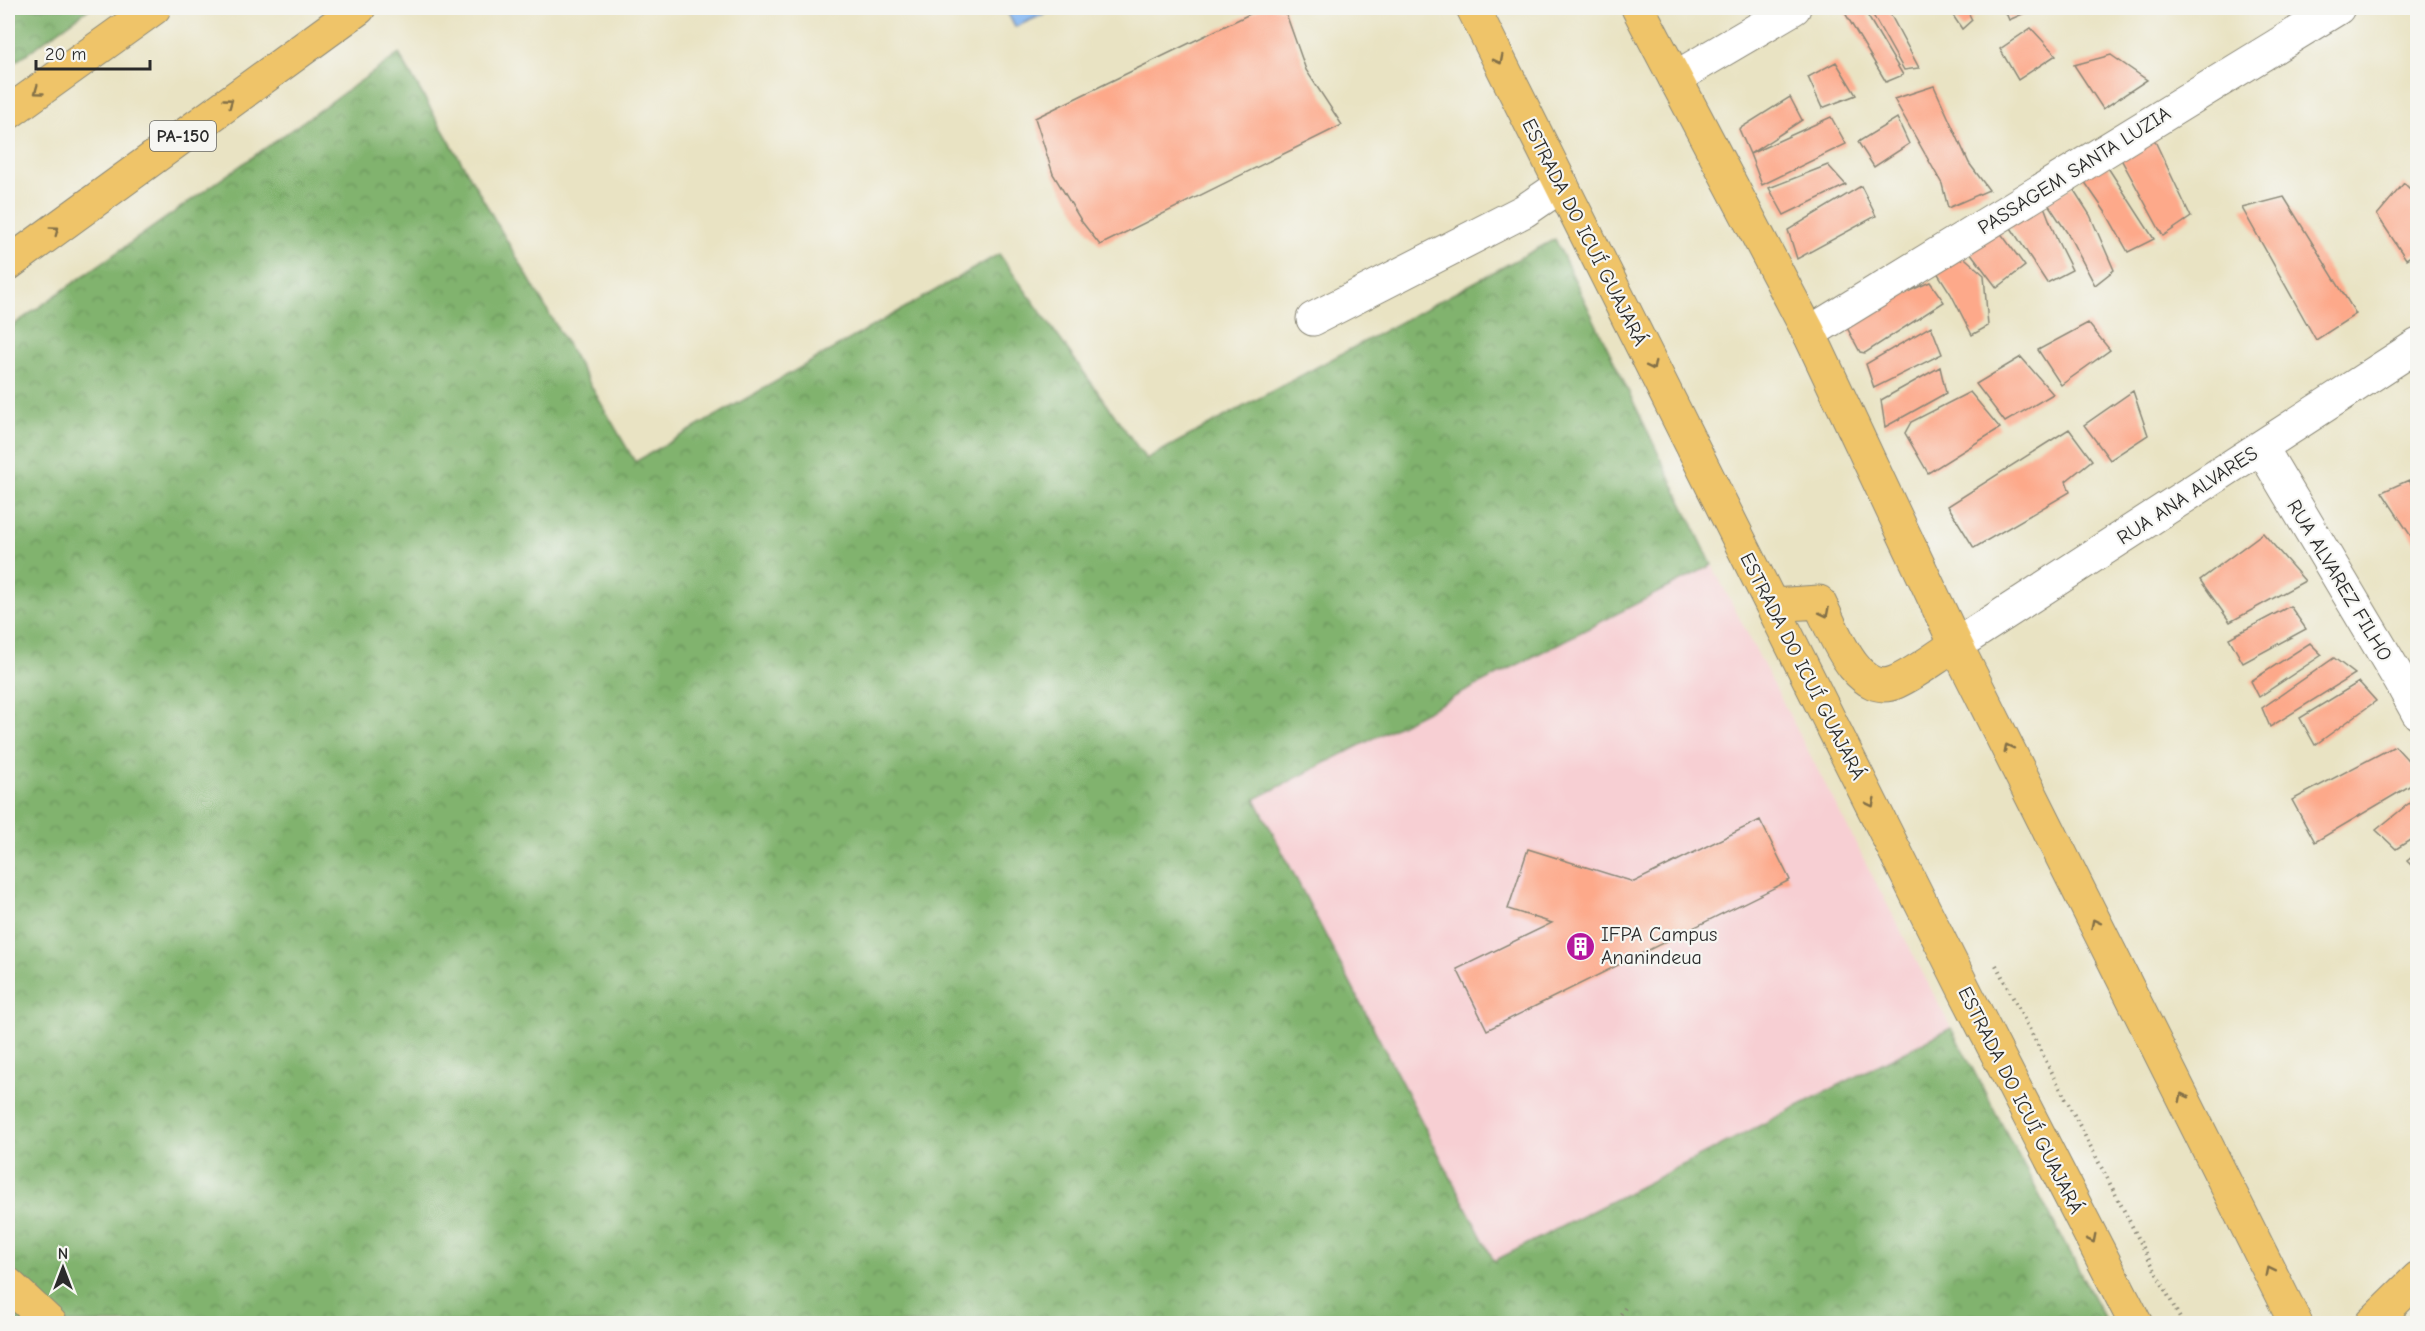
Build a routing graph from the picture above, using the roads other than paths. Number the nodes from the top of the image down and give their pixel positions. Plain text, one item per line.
1 (154, 8) edge
2 (359, 8) edge
3 (1473, 8) edge
4 (1638, 8) edge
5 (1794, 8) edge
6 (2338, 8) edge
7 (1675, 78) junction
8 (8, 113) edge
9 (1562, 185) junction
10 (8, 264) edge
11 (1313, 319) dead end
12 (1809, 333) junction
13 (2418, 345) edge
14 (2261, 447) junction
15 (1773, 605) junction
16 (1956, 645) junction
17 (2409, 675) edge
18 (2418, 713) edge
19 (2418, 1278) edge
20 (8, 1284) edge
21 (51, 1323) edge
22 (2136, 1323) edge
23 (2296, 1323) edge
24 (2371, 1323) edge

1 -> 8 main road
10 -> 2 main road, PA-150
3 -> 9 main road, ESTRADA DO ICUÍ GUAJARÁ
4 - 7 main road
5 - 7 street
6 - 12 street, PASSAGEM SANTA LUZIA
7 - 12 main road
9 - 11 street
9 -> 15 main road, ESTRADA DO ICUÍ GUAJARÁ
12 - 16 main road
13 - 14 street, RUA ANA ALVARES
14 - 16 street, RUA ANA ALVARES
14 - 17 street, RUA ALVAREZ FILHO
15 -> 16 main road
15 -> 22 main road, ESTRADA DO ICUÍ GUAJARÁ
23 -> 16 main road
17 - 18 street, RUA ALVAREZ FILHO
19 - 24 main road
20 - 21 main road

